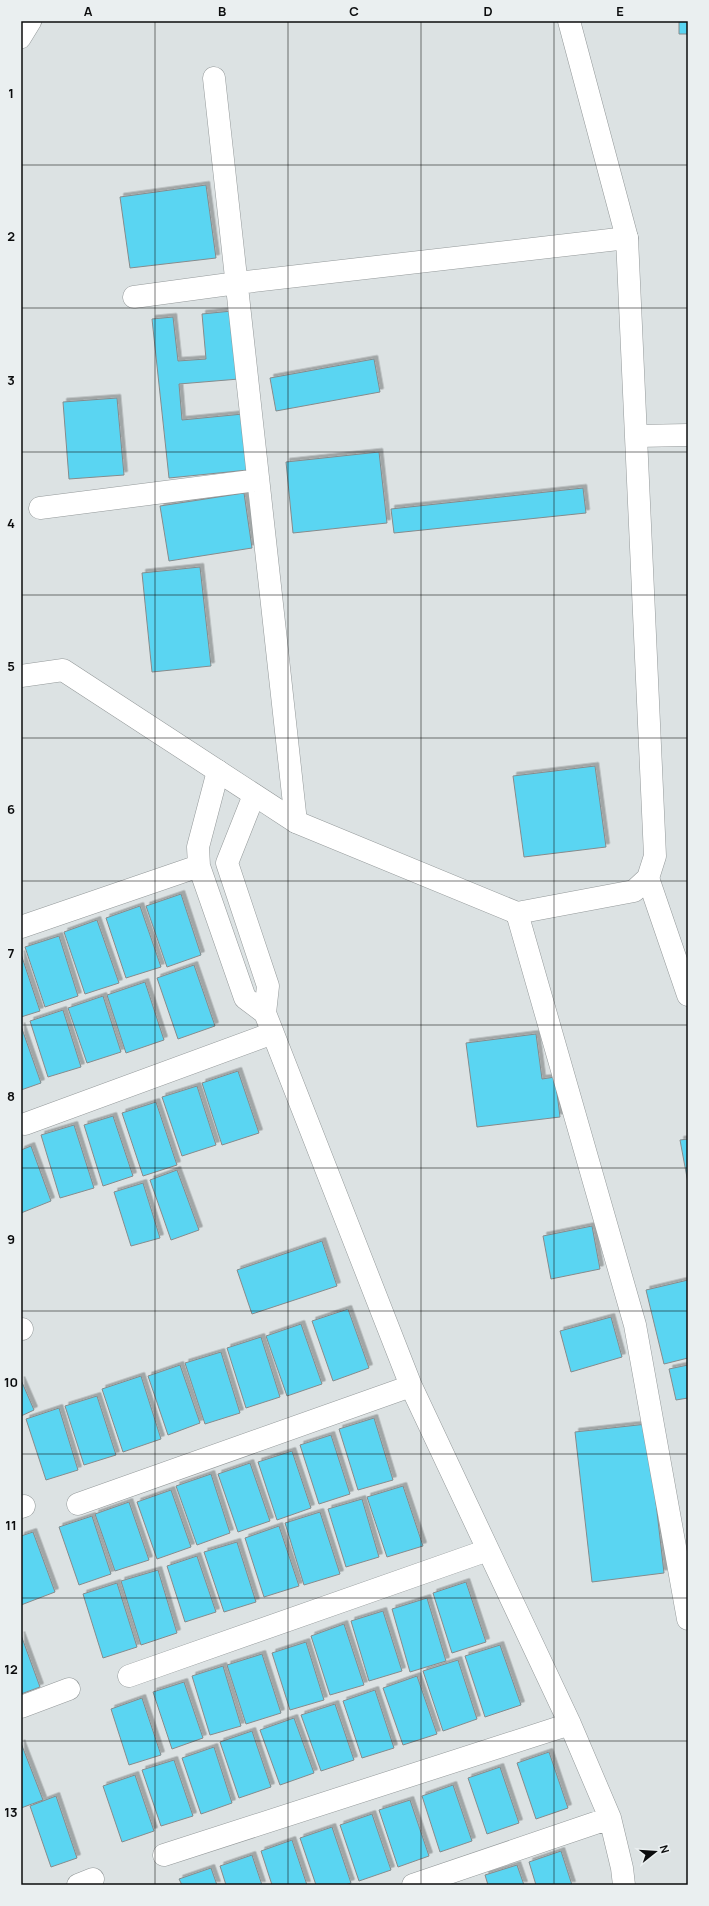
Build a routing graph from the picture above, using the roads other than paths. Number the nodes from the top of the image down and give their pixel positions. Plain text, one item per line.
1 (32, 21) edge
2 (569, 21) edge
3 (21, 39) edge
4 (214, 78) dead end
5 (627, 238) junction
6 (237, 283) junction
7 (134, 297) dead end
8 (688, 435) edge
9 (637, 436) junction
10 (258, 480) junction
11 (40, 508) dead end
12 (21, 676) edge
13 (218, 771) junction
14 (254, 795) junction
15 (296, 822) junction
16 (199, 866) junction
17 (648, 878) junction
18 (517, 913) junction
19 (21, 927) edge
20 (688, 995) edge
21 (265, 1013) junction
22 (273, 1033) junction
23 (25, 1124) dead end
24 (410, 1386) junction
25 (78, 1504) dead end
26 (488, 1550) junction
27 (688, 1618) edge
28 (129, 1676) dead end
29 (69, 1689) dead end
30 (21, 1707) edge
31 (570, 1724) junction
32 (610, 1818) junction
33 (164, 1855) dead end
34 (413, 1885) edge
35 (624, 1885) edge

1 - 3 lane
2 - 5 street
4 - 6 street
5 - 6 street
5 - 9 street
6 - 7 street
6 - 10 street
8 - 9 street
9 - 17 street
10 - 11 street
10 - 15 street
12 - 13 street
13 - 14 street
13 - 16 street
14 - 15 street
14 - 21 street
15 - 18 street
16 - 19 street
16 - 21 street
17 - 18 street
17 - 20 street
18 - 27 street
21 - 22 street
22 - 23 street
22 - 24 street
24 - 25 street
24 - 26 street
26 - 28 street
26 - 31 street
29 - 30 street
31 - 32 street
31 - 33 street
32 - 34 street
32 - 35 street

